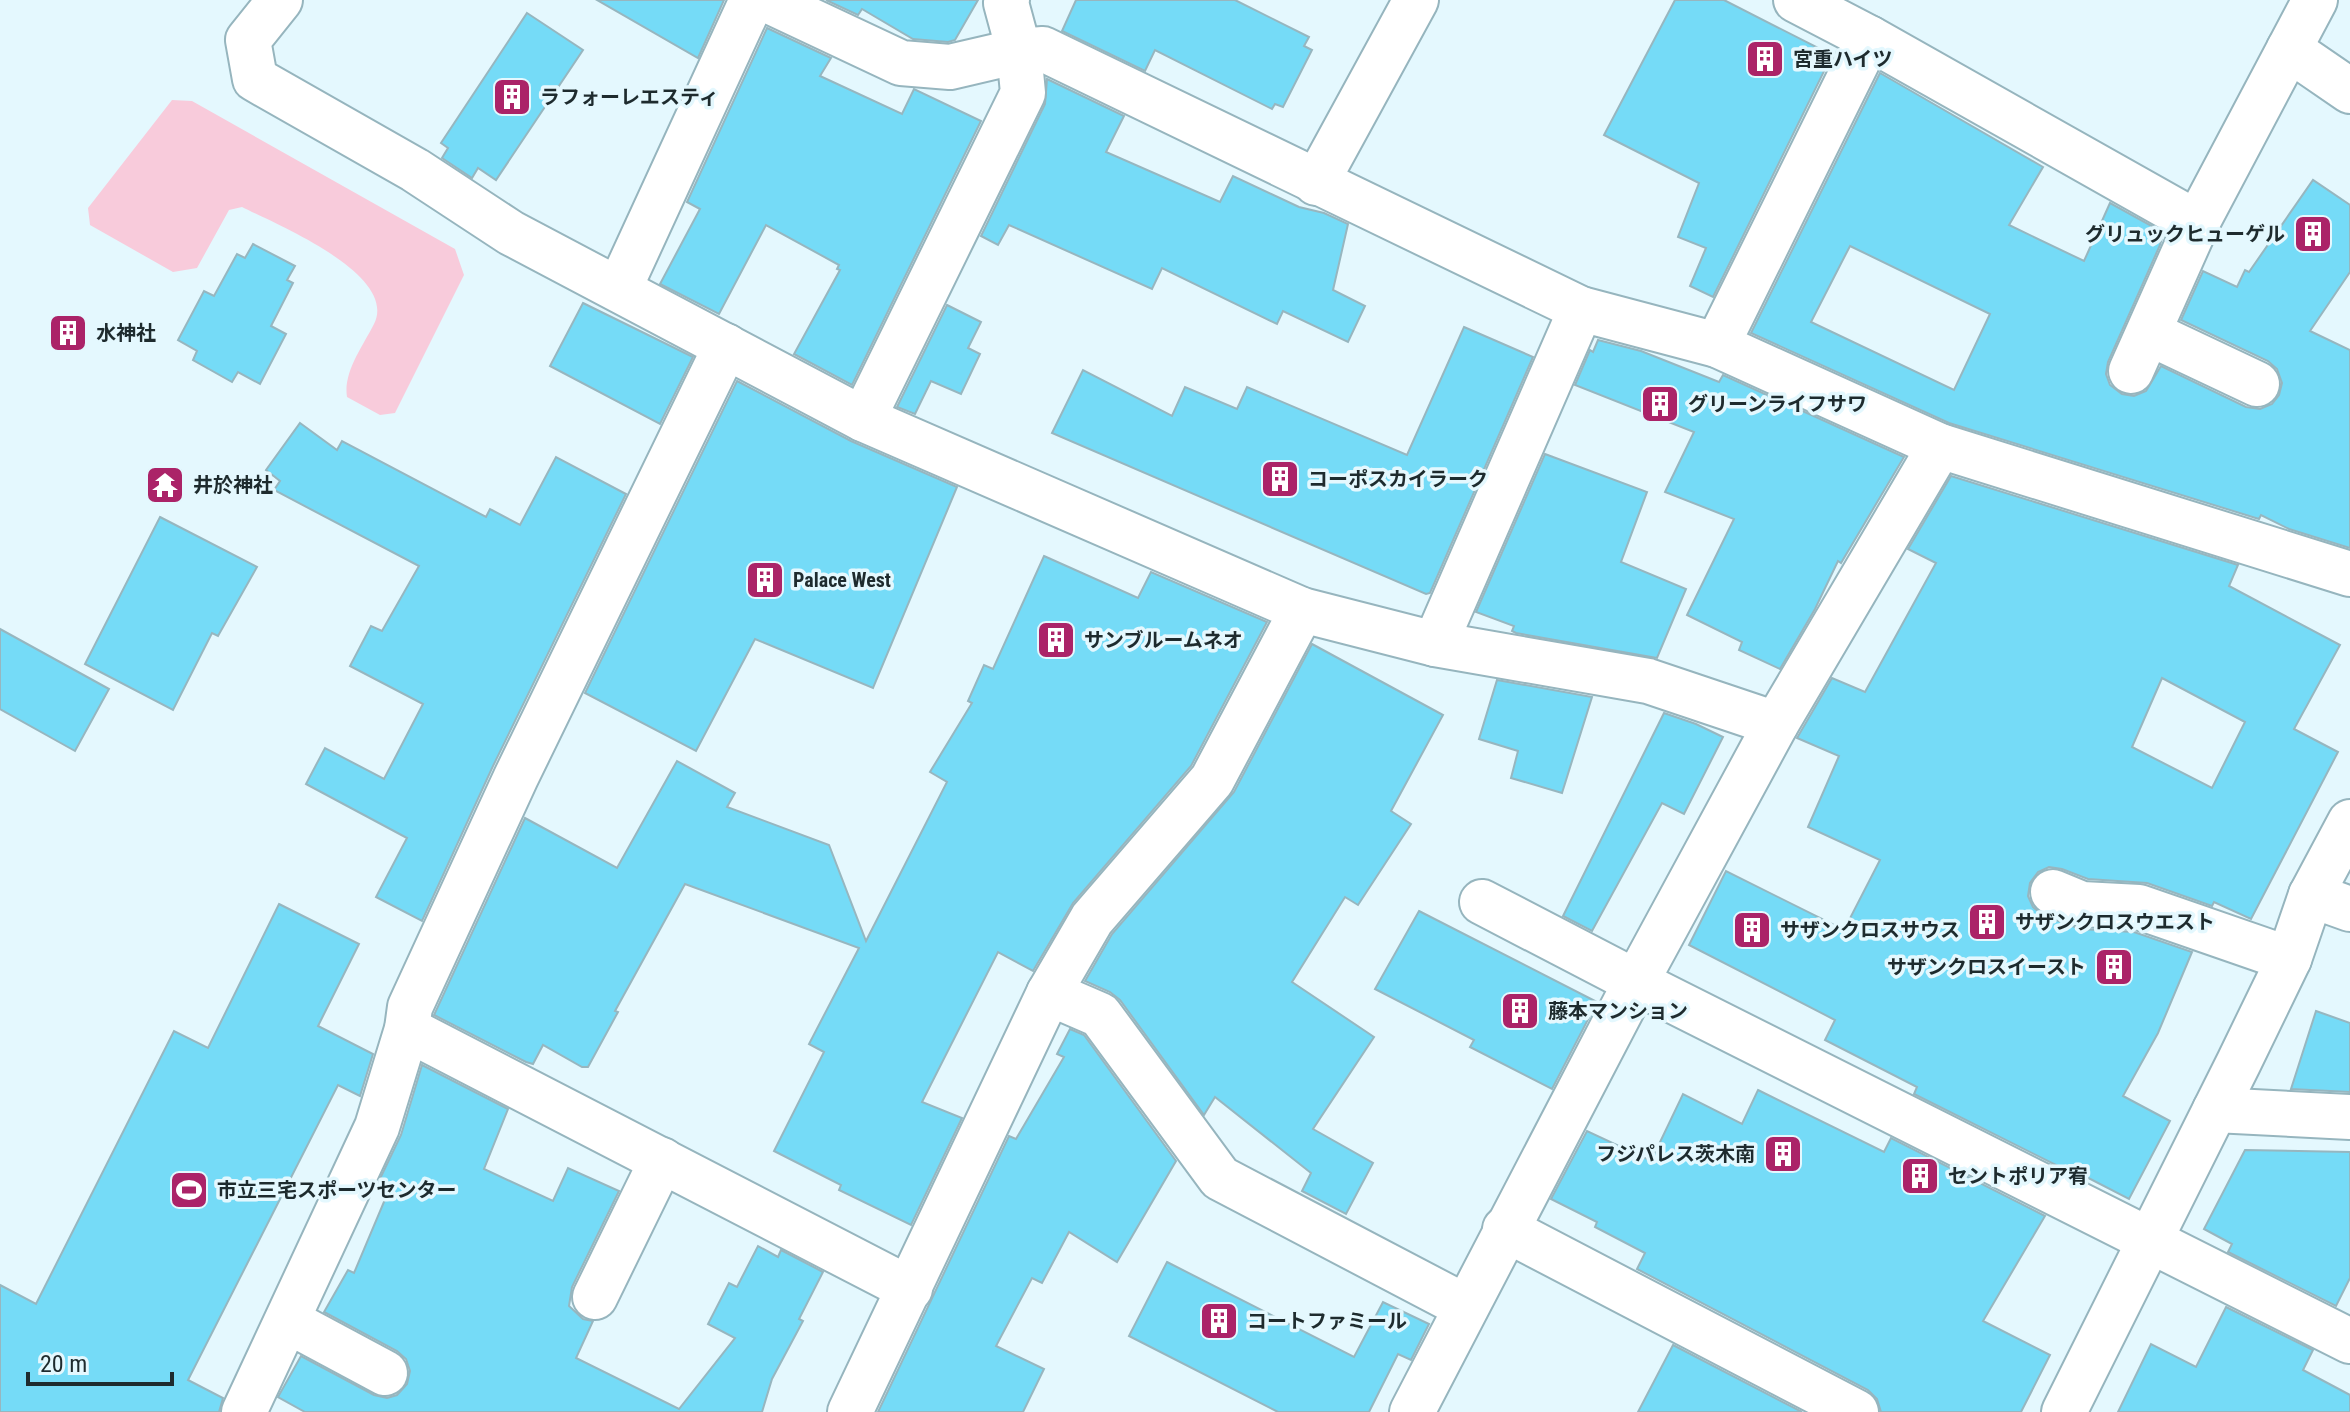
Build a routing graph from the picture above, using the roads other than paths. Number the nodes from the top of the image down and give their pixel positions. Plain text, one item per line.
1 (280, 0) edge
2 (752, 0) edge
3 (767, 0) edge
4 (1007, 0) edge
5 (1416, 0) edge
6 (1796, 0) edge
7 (2315, 0) edge
8 (1866, 23) edge
9 (2289, 49) junction
10 (1019, 51) junction
11 (2350, 91) edge
12 (1316, 183) junction
13 (2197, 223) junction
14 (619, 289) junction
15 (1581, 309) junction
16 (1717, 345) junction
17 (726, 346) junction
18 (2257, 384) dead end
19 (863, 419) junction
20 (1940, 446) junction
21 (2350, 574) edge
22 (1302, 610) junction
23 (1435, 644) junction
24 (1776, 724) junction
25 (2350, 822) edge
26 (2053, 892) dead end
27 (1482, 902) dead end
28 (2331, 902) edge
29 (2289, 959) junction
30 (1636, 982) junction
31 (1049, 993) junction
32 (407, 1029) junction
33 (2215, 1110) junction
34 (2350, 1117) edge
35 (662, 1160) junction
36 (1505, 1229) junction
37 (2151, 1239) junction
38 (910, 1289) junction
39 (595, 1297) dead end
40 (1466, 1307) junction
41 (288, 1321) junction
42 (2350, 1341) edge
43 (385, 1373) dead end
44 (244, 1412) edge
45 (850, 1412) edge
46 (1412, 1412) edge
47 (1856, 1412) edge
48 (2064, 1412) edge

1 - 14 street
2 - 14 street
3 - 10 street
4 - 10 street
5 - 12 street
6 - 8 street
7 - 9 street
8 - 13 street
8 - 16 street
9 - 11 street
9 - 13 street
10 - 12 street
10 - 19 street
12 - 15 street
13 - 18 street
14 - 17 street
15 - 16 street
15 - 23 street
16 - 20 street
17 - 19 street
17 - 32 street
19 - 22 street
20 - 21 street
20 - 24 street
22 - 23 street
22 - 31 street
23 - 24 street
24 - 30 street
25 - 28 street
26 - 29 street
27 - 30 street
28 - 29 street
29 - 33 street
30 - 36 street
30 - 37 street
31 - 38 street
31 - 40 street
32 - 35 street
32 - 41 street
33 - 34 street
33 - 37 street
35 - 38 street
35 - 39 street
36 - 40 street
36 - 47 street
37 - 42 street
37 - 48 street
38 - 45 street
40 - 46 street
41 - 43 street
41 - 44 street

